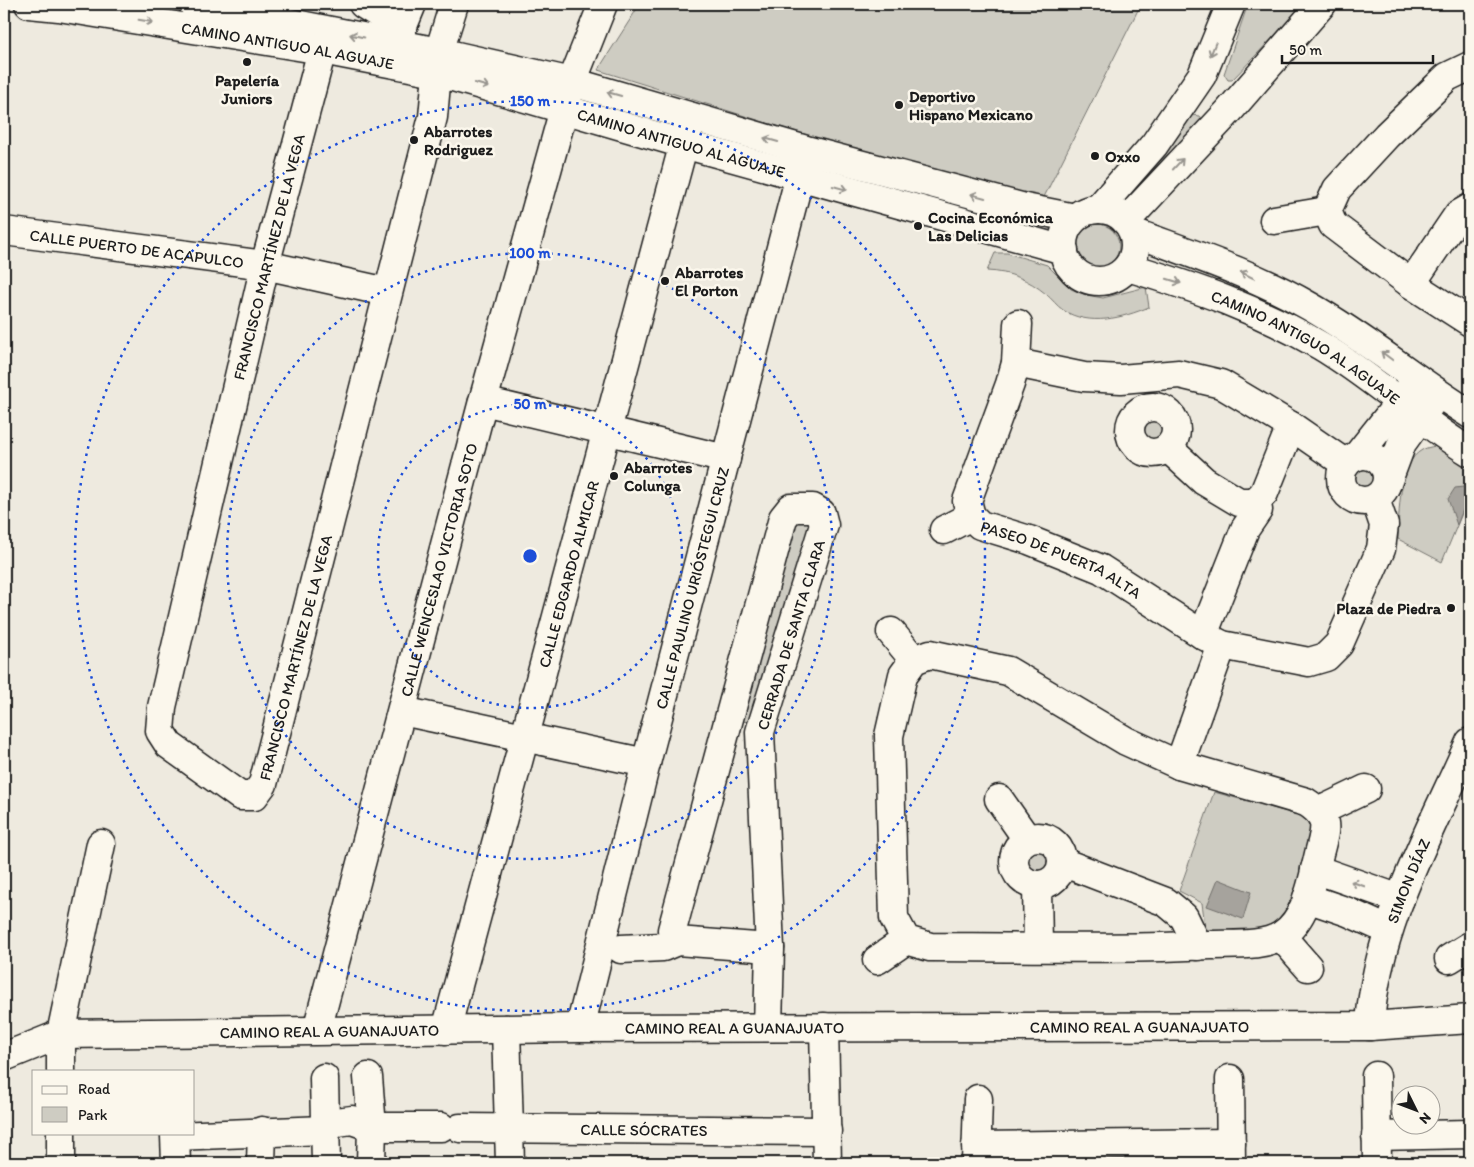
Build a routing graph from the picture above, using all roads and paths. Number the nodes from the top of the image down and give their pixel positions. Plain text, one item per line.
1 (29, 4) edge
2 (192, 4) edge
3 (363, 4) edge
4 (454, 4) edge
5 (603, 4) edge
6 (1231, 4) edge
7 (1322, 4) edge
8 (399, 34) edge
9 (322, 50) junction
10 (437, 62) junction
11 (1470, 66) edge
12 (572, 82) junction
13 (1196, 85) junction
14 (564, 109) junction
15 (1229, 111) junction
16 (690, 117) junction
17 (684, 144) junction
18 (806, 150) junction
19 (799, 177) junction
20 (1470, 208) edge
21 (1327, 211) junction
22 (1087, 213) junction
23 (1274, 220) dead end
24 (1130, 227) junction
25 (4, 231) edge
26 (1064, 250) junction
27 (265, 265) junction
28 (1128, 267) junction
29 (1411, 284) junction
30 (387, 292) junction
31 (1470, 322) edge
32 (1018, 324) dead end
33 (1016, 363) junction
34 (1428, 387) junction
35 (483, 401) junction
36 (1409, 410) junction
37 (1470, 414) edge
38 (1291, 426) junction
39 (606, 431) junction
40 (1168, 448) dead end
41 (1470, 452) edge
42 (726, 459) junction
43 (1352, 460) junction
44 (1381, 491) junction
45 (1259, 512) junction
46 (971, 516) junction
47 (944, 530) dead end
48 (891, 632) dead end
49 (1213, 640) junction
50 (914, 660) junction
51 (402, 711) junction
52 (728, 726) junction
53 (760, 732) junction
54 (524, 737) junction
55 (1470, 742) edge
56 (646, 763) junction
57 (1179, 765) junction
58 (1366, 789) dead end
59 (999, 798) dead end
60 (1320, 811) junction
61 (1028, 839) junction
62 (101, 844) dead end
63 (1062, 862) junction
64 (1315, 869) junction
65 (1037, 885) junction
66 (1307, 898) junction
67 (1400, 899) junction
68 (1388, 930) junction
69 (1281, 936) junction
70 (906, 940) junction
71 (676, 941) junction
72 (1198, 946) junction
73 (1038, 947) junction
74 (770, 948) junction
75 (621, 950) dead end
76 (878, 960) dead end
77 (1308, 967) dead end
78 (1470, 1019) edge
79 (1370, 1026) junction
80 (768, 1027) junction
81 (824, 1027) junction
82 (580, 1028) junction
83 (506, 1029) junction
84 (317, 1030) junction
85 (446, 1030) junction
86 (61, 1034) junction
87 (4, 1057) edge
88 (61, 1070) edge
89 (368, 1076) dead end
90 (1376, 1076) dead end
91 (324, 1078) dead end
92 (1230, 1079) dead end
93 (978, 1099) dead end
94 (372, 1127) junction
95 (510, 1128) junction
96 (325, 1130) junction
97 (827, 1131) junction
98 (262, 1132) junction
99 (61, 1134) edge
100 (1470, 1134) edge
101 (1376, 1136) junction
102 (1231, 1153) edge
103 (976, 1154) edge
104 (61, 1163) edge
105 (176, 1163) edge
106 (261, 1163) edge
107 (326, 1163) edge
108 (371, 1163) edge
109 (510, 1163) edge
110 (827, 1163) edge
111 (1377, 1163) edge

1 -> 9 street, CAMINO ANTIGUO AL AGUAJE
8 -> 2 street, CAMINO ANTIGUO AL AGUAJE
3 - 8 street
4 - 10 street, FRANCISCO MARTÍNEZ DE LA VEGA
5 - 12 street, CALLE WENCESLAO VICTORIA SOTO
6 -> 13 street
7 - 15 street
8 - 9 street, CAMINO ANTIGUO AL AGUAJE
8 - 10 street, CAMINO ANTIGUO AL AGUAJE
9 - 27 street, FRANCISCO MARTÍNEZ DE LA VEGA
10 - 12 street, CAMINO ANTIGUO AL AGUAJE
10 -> 14 street, CAMINO ANTIGUO AL AGUAJE
10 - 30 street, FRANCISCO MARTÍNEZ DE LA VEGA
11 - 21 street
12 - 14 street, CALLE WENCESLAO VICTORIA SOTO
16 -> 12 street, CAMINO ANTIGUO AL AGUAJE
13 - 15 street
13 - 22 street
14 - 17 street, CAMINO ANTIGUO AL AGUAJE
14 - 35 street, CALLE WENCESLAO VICTORIA SOTO
24 -> 15 street
16 - 17 street, CALLE EDGARDO ALMICAR
18 -> 16 street, CAMINO ANTIGUO AL AGUAJE
17 - 19 street, CAMINO ANTIGUO AL AGUAJE
17 - 39 street, CALLE EDGARDO ALMICAR
18 - 19 street, CALLE PAULINO URIÓSTEGUI CRUZ
22 -> 18 street, CAMINO ANTIGUO AL AGUAJE
19 -> 26 street, CAMINO ANTIGUO AL AGUAJE
19 - 42 street, CALLE PAULINO URIÓSTEGUI CRUZ
20 - 29 street
21 - 23 street
21 - 29 street
22 - 24 street
22 - 26 street
24 - 28 street
34 -> 24 street, CAMINO ANTIGUO AL AGUAJE
25 - 27 street, CALLE PUERTO DE ACAPULCO
26 - 28 street
27 - 30 street, CALLE PUERTO DE ACAPULCO
27 - 30 street, FRANCISCO MARTÍNEZ DE LA VEGA
28 -> 36 street, CAMINO ANTIGUO AL AGUAJE
29 - 31 street
32 - 33 street, PASEO DE PUERTA ALTA
33 - 38 street
33 - 46 street, PASEO DE PUERTA ALTA
34 - 36 street
34 - 37 street, CAMINO ANTIGUO AL AGUAJE
35 - 39 street
35 - 51 street, CALLE WENCESLAO VICTORIA SOTO
36 - 41 street, CAMINO ANTIGUO AL AGUAJE
36 - 43 street
36 - 44 street
38 - 43 street
38 - 45 street
39 - 42 street
39 - 54 street, CALLE EDGARDO ALMICAR
40 - 45 street
42 - 56 street, CALLE PAULINO URIÓSTEGUI CRUZ
43 - 44 street
43 - 44 street
44 - 49 street, PASEO DE PUERTA ALTA
45 - 49 street
46 - 47 street
46 - 49 street, PASEO DE PUERTA ALTA
48 - 50 street
49 - 57 street
50 - 57 street
50 - 70 street
51 - 54 street
51 - 84 street, CALLE WENCESLAO VICTORIA SOTO
52 - 53 street
52 - 53 street, CERRADA DE SANTA CLARA
52 - 71 street, CERRADA DE SANTA CLARA
53 - 74 street, CERRADA DE SANTA CLARA
54 - 56 street
54 - 85 street, CALLE EDGARDO ALMICAR
55 - 67 street, SIMON DÍAZ
56 - 82 street, CALLE PAULINO URIÓSTEGUI CRUZ
57 - 60 street
58 - 60 street
59 - 61 street
60 - 64 street
61 - 63 street
61 - 65 street
62 - 86 street
63 - 65 street
63 - 72 street
64 - 66 street
67 -> 64 street
65 - 73 street
66 - 68 street
66 - 69 street
67 - 68 street, SIMON DÍAZ
68 - 79 street, SIMON DÍAZ
69 - 72 street
69 - 77 street
70 - 73 street
70 - 76 street
71 - 74 street
71 - 75 street
72 - 73 street
74 - 80 street, CERRADA DE SANTA CLARA
78 - 79 street, CAMINO REAL A GUANAJUATO
79 - 81 street, CAMINO REAL A GUANAJUATO
80 - 81 street, CAMINO REAL A GUANAJUATO
80 - 82 street, CAMINO REAL A GUANAJUATO
81 - 97 street
82 - 83 street, CAMINO REAL A GUANAJUATO
83 - 85 street, CAMINO REAL A GUANAJUATO
83 - 95 street
84 - 85 street, CAMINO REAL A GUANAJUATO
84 - 86 street, CAMINO REAL A GUANAJUATO
86 - 87 street, CAMINO REAL A GUANAJUATO
86 - 88 street
89 - 94 street
90 - 101 street
91 - 96 street
92 - 102 street
93 - 103 street
94 - 95 street, CALLE SÓCRATES
94 - 96 street, CALLE SÓCRATES
94 - 108 street
95 - 97 street, CALLE SÓCRATES
95 - 109 street
96 - 98 street, CALLE SÓCRATES
96 - 107 street
97 - 110 street
98 - 105 street, CALLE SÓCRATES
98 - 106 street
99 - 104 street
100 - 101 street
101 - 111 street
102 - 103 street

